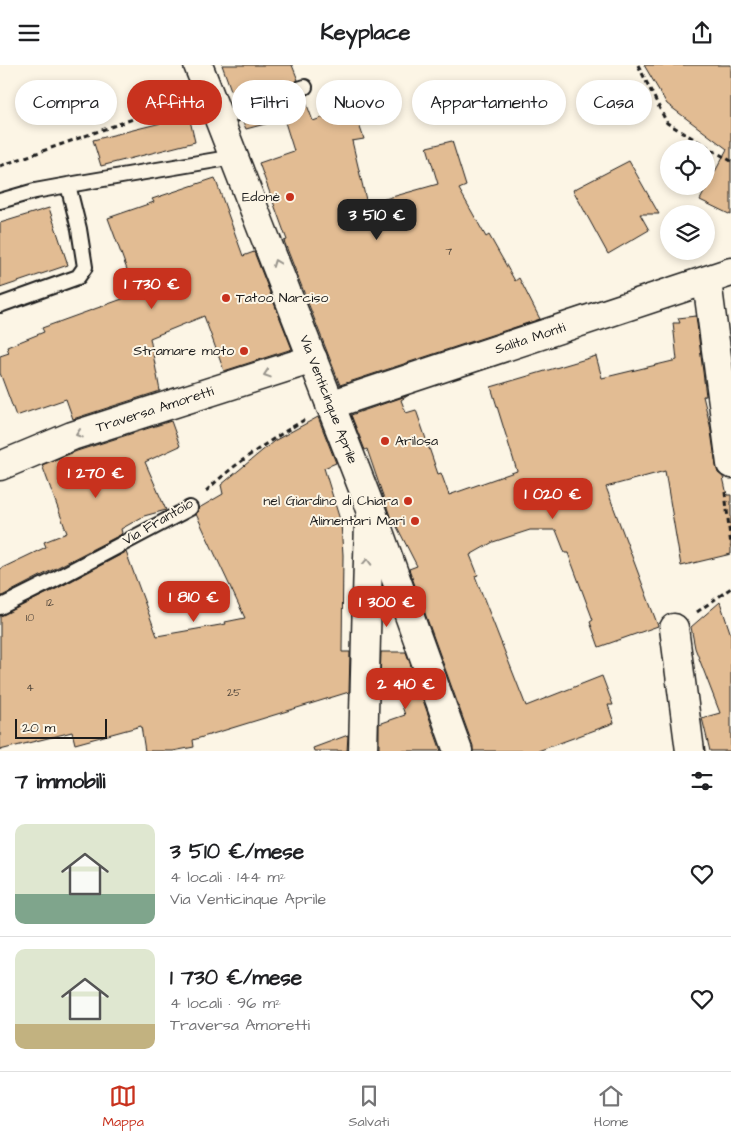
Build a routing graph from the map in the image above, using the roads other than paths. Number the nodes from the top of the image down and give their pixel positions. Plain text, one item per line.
1 (198, 65) edge
2 (234, 157) junction
3 (68, 185) junction
4 (0, 201) edge
5 (719, 277) edge
6 (0, 305) edge
7 (313, 359) junction
8 (330, 405) junction
9 (731, 464) edge
10 (0, 466) edge
11 (369, 505) junction
12 (190, 507) road end
13 (0, 607) edge
14 (674, 628) road end
15 (363, 751) edge
16 (458, 751) edge
17 (690, 751) edge

1 - 2 street, Via Venticinque Aprile
2 - 3 lane
7 -> 2 street, Via Venticinque Aprile
3 - 4 lane
3 - 6 lane
5 - 8 street, Salita Monti
5 - 9 street
7 - 8 street, Via Venticinque Aprile
7 -> 10 street, Traversa Amoretti
8 - 11 street, Via Venticinque Aprile
15 -> 11 street, Via Venticinque Aprile
11 - 16 street
12 - 13 lane, Via Frantoio
14 - 17 street

